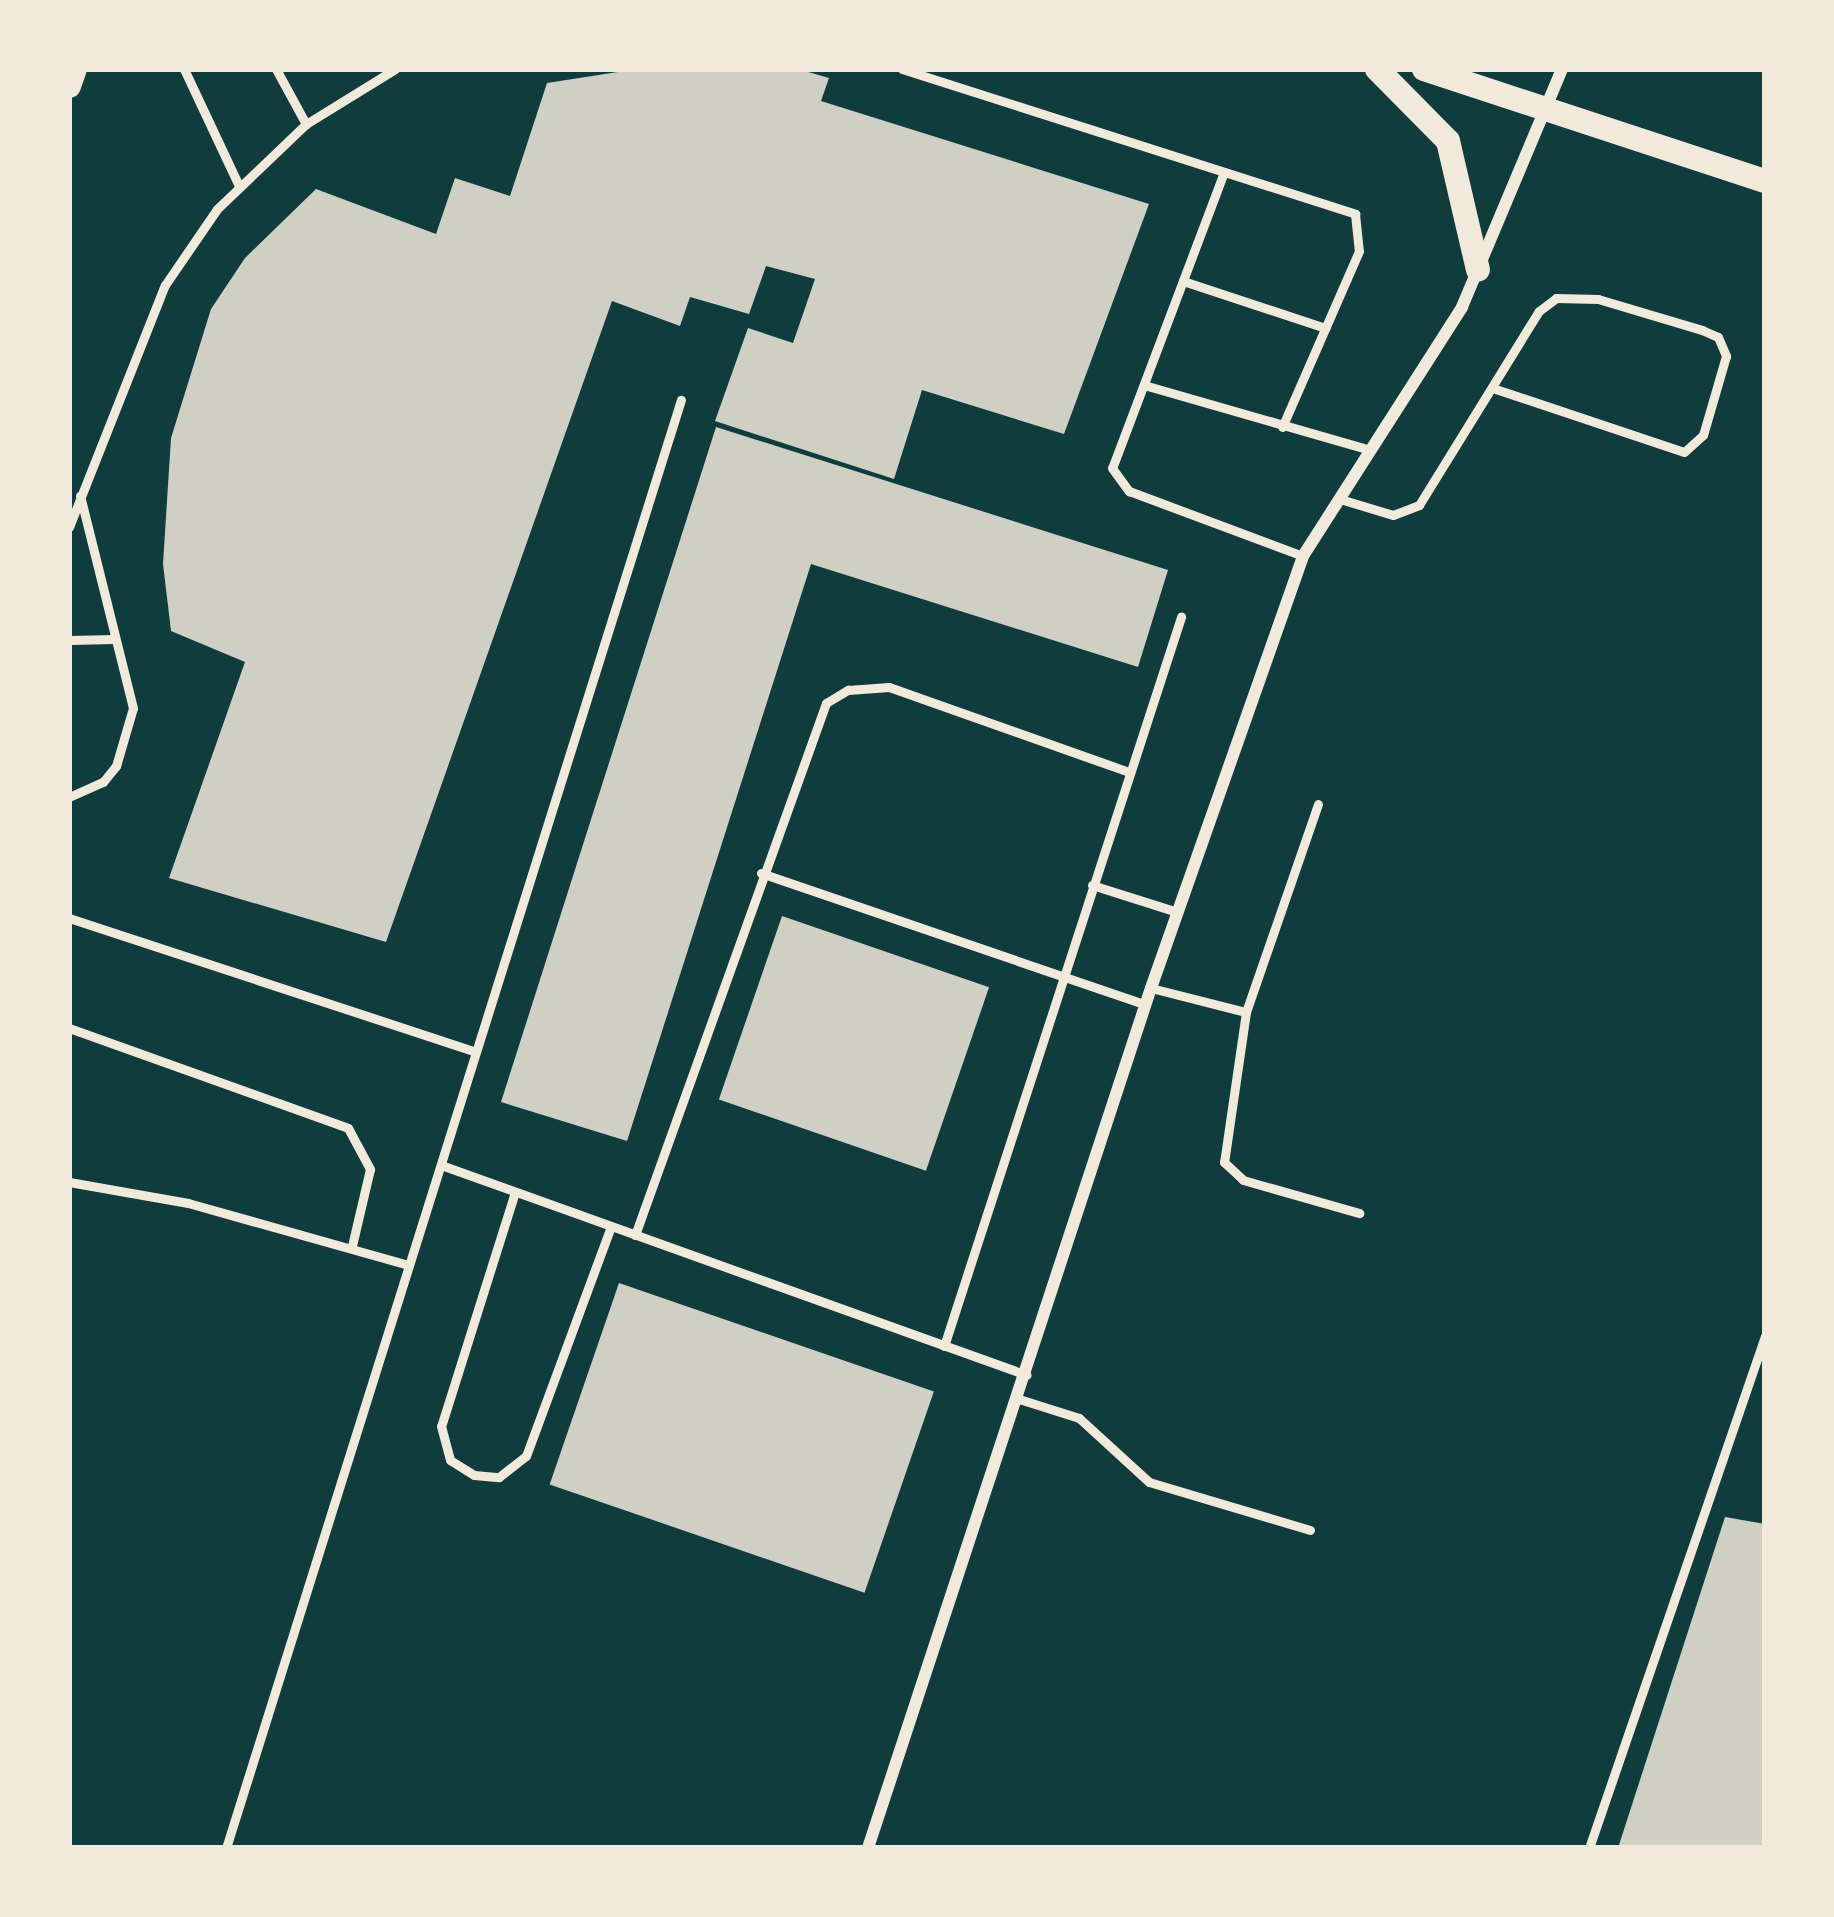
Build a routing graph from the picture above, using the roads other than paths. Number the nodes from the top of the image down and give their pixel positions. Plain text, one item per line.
1 (75, 69) edge
2 (184, 69) edge
3 (276, 69) edge
4 (395, 69) edge
5 (902, 69) edge
6 (1377, 69) edge
7 (1424, 69) edge
8 (1562, 69) edge
9 (69, 86) edge
10 (1547, 112) junction
11 (306, 124) junction
12 (1224, 172) junction
13 (1765, 181) edge
14 (239, 186) junction
15 (1478, 270) junction
16 (1183, 281) junction
17 (1325, 328) junction
18 (1144, 385) junction
19 (1496, 389) junction
20 (680, 400) dead end
21 (1282, 427) junction
22 (1371, 450) junction
23 (80, 491) junction
24 (1340, 499) junction
25 (69, 526) edge
26 (1303, 556) junction
27 (1181, 617) dead end
28 (115, 639) junction
29 (69, 640) edge
30 (1129, 772) junction
31 (69, 797) edge
32 (1318, 804) dead end
33 (761, 873) junction
34 (1092, 885) junction
35 (1177, 913) junction
36 (69, 918) edge
37 (1063, 977) junction
38 (1151, 988) junction
39 (1146, 1005) junction
40 (1246, 1012) junction
41 (69, 1028) edge
42 (476, 1052) junction
43 (441, 1166) junction
44 (69, 1182) edge
45 (515, 1192) junction
46 (1359, 1213) dead end
47 (611, 1226) junction
48 (635, 1235) junction
49 (352, 1246) junction
50 (408, 1265) junction
51 (1765, 1336) edge
52 (944, 1346) junction
53 (1027, 1376) junction
54 (1019, 1399) junction
55 (1310, 1530) dead end
56 (226, 1848) edge
57 (868, 1848) edge
58 (1589, 1848) edge

1 - 9 main road
2 - 14 lane
3 - 11 lane
4 - 11 lane
5 - 12 lane
6 - 15 main road
7 - 10 main road
8 - 10 street
10 - 13 main road
10 - 15 street
11 - 14 lane
12 - 16 lane
12 - 17 lane
14 - 23 lane
15 - 22 street
16 - 17 lane
16 - 18 lane
17 - 21 lane
18 - 21 lane
18 - 26 lane
19 - 19 lane
19 - 24 lane
20 - 42 lane
21 - 22 lane
22 - 24 street
23 - 25 lane
23 - 28 lane
24 - 26 street
26 - 35 street
27 - 30 lane
28 - 29 lane
28 - 31 lane
30 - 33 lane
30 - 34 lane
32 - 40 lane
33 - 37 lane
33 - 48 lane
34 - 35 lane
34 - 37 lane
35 - 38 street
36 - 42 lane
37 - 39 lane
37 - 52 lane
38 - 39 street
38 - 40 lane
39 - 53 street
40 - 46 lane
41 - 49 lane
42 - 43 lane
43 - 45 lane
43 - 50 lane
44 - 49 lane
45 - 47 lane
45 - 47 lane
47 - 48 lane
48 - 52 lane
49 - 50 lane
50 - 56 lane
51 - 58 lane
52 - 53 lane
53 - 54 street
54 - 55 lane
54 - 57 street

